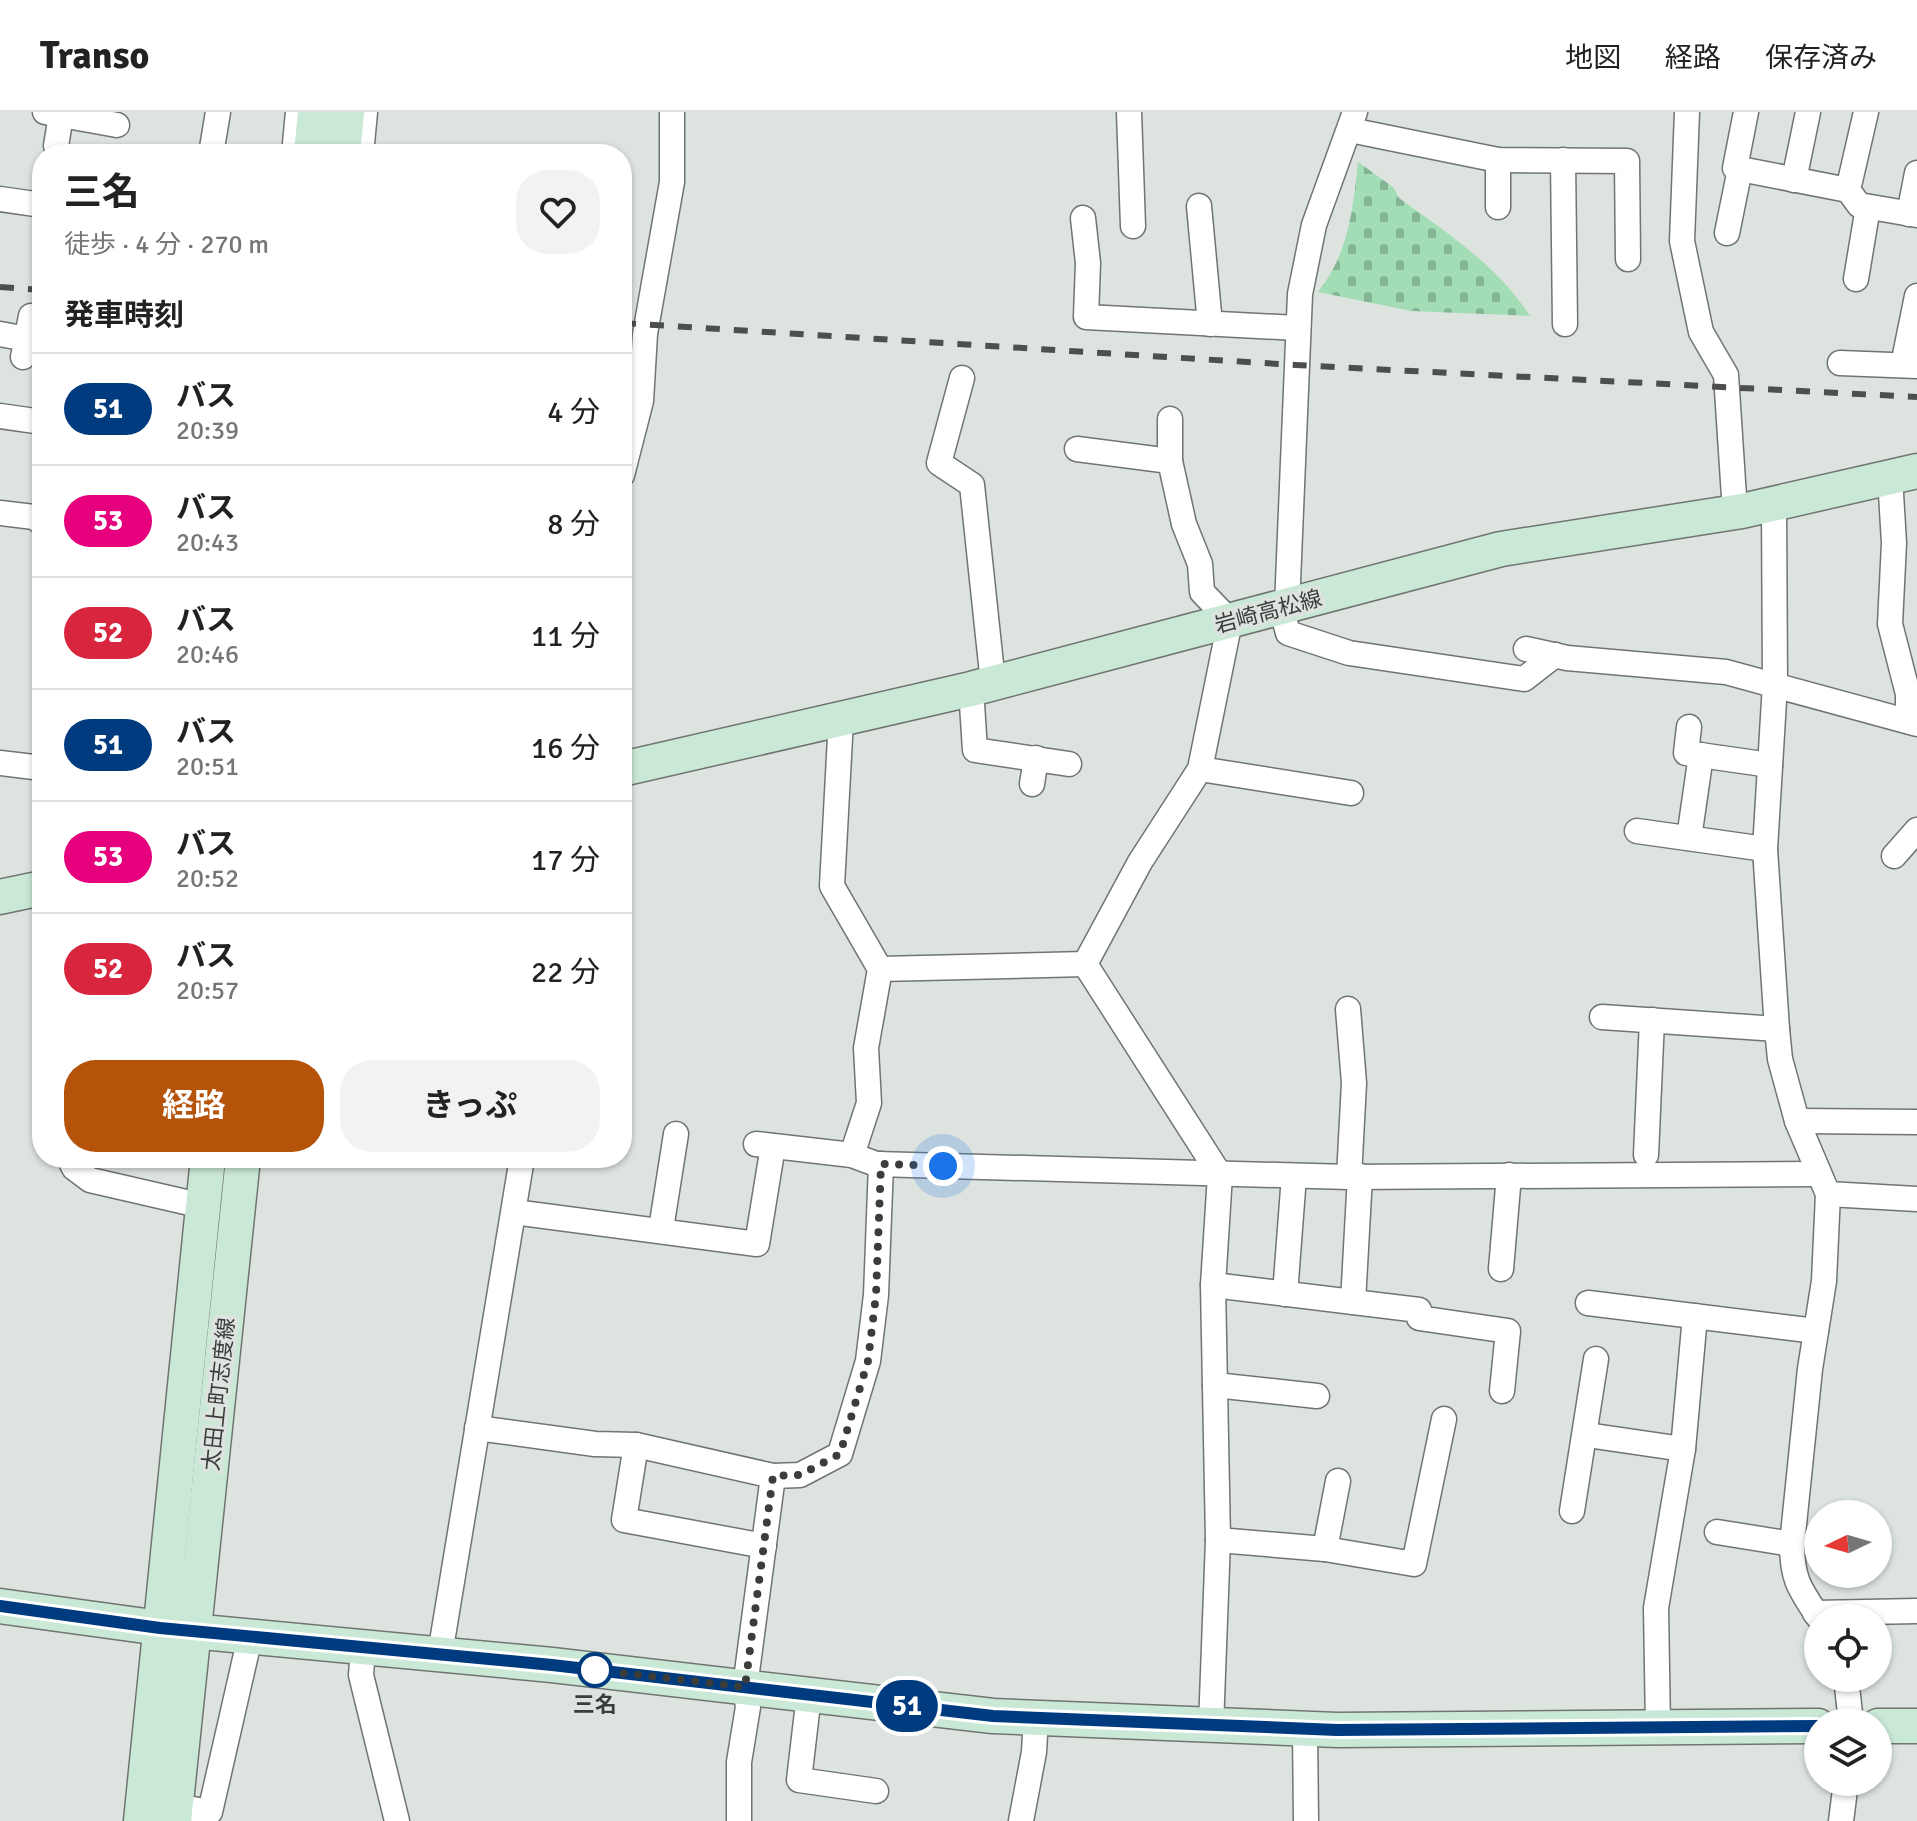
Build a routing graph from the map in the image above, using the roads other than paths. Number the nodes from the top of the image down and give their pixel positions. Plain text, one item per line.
1 (218, 112) edge
2 (298, 112) edge
3 (315, 112) edge
4 (347, 112) edge
5 (365, 112) edge
6 (672, 112) edge
7 (1129, 112) edge
8 (1687, 112) edge
9 (1746, 112) edge
10 (1808, 112) edge
11 (1866, 112) edge
12 (53, 113) edge
13 (1353, 121) edge
14 (117, 125) dead end
15 (56, 144) edge
16 (213, 144) edge
17 (295, 144) edge
18 (312, 144) edge
19 (344, 144) edge
20 (362, 144) edge
21 (1498, 160) junction
22 (1563, 160) junction
23 (1740, 169) junction
24 (1917, 173) edge
25 (1794, 180) junction
26 (1848, 190) junction
27 (0, 199) edge
28 (32, 204) edge
29 (1199, 206) dead end
30 (1498, 207) dead end
31 (1868, 207) junction
32 (1913, 215) edge
33 (1083, 218) dead end
34 (1133, 226) dead end
35 (1727, 233) dead end
36 (1628, 259) dead end
37 (1856, 279) dead end
38 (1917, 296) edge
39 (1210, 324) junction
40 (1565, 324) dead end
41 (1297, 328) junction
42 (0, 334) edge
43 (27, 337) dead end
44 (1840, 363) dead end
45 (1910, 366) edge
46 (962, 378) dead end
47 (0, 416) edge
48 (1170, 419) dead end
49 (32, 421) edge
50 (632, 436) edge
51 (1077, 449) dead end
52 (1170, 461) junction
53 (1904, 474) edge
54 (1774, 504) junction
55 (1735, 512) junction
56 (0, 513) edge
57 (32, 517) edge
58 (1284, 607) junction
59 (1230, 621) junction
60 (1526, 649) dead end
61 (1555, 655) junction
62 (1775, 684) junction
63 (982, 686) junction
64 (1913, 694) edge
65 (841, 719) junction
66 (1912, 722) edge
67 (1689, 727) dead end
68 (1701, 755) junction
69 (1036, 758) junction
70 (0, 763) edge
71 (1069, 764) dead end
72 (1770, 765) junction
73 (32, 767) edge
74 (632, 767) edge
75 (1200, 769) junction
76 (1032, 784) dead end
77 (1351, 793) dead end
78 (1917, 830) edge
79 (1637, 831) dead end
80 (1689, 838) junction
81 (1765, 849) junction
82 (1894, 856) dead end
83 (32, 890) edge
84 (0, 897) edge
85 (1085, 964) junction
86 (880, 969) junction
87 (1348, 1009) dead end
88 (1602, 1017) dead end
89 (1652, 1020) junction
90 (1777, 1029) junction
91 (1797, 1121) junction
92 (1917, 1122) edge
93 (676, 1134) dead end
94 (852, 1155) junction
95 (1646, 1155) dead end
96 (881, 1164) junction
97 (74, 1168) edge
98 (207, 1168) edge
99 (242, 1168) edge
100 (521, 1168) edge
101 (1220, 1175) junction
102 (1509, 1175) junction
103 (1294, 1176) junction
104 (1355, 1176) junction
105 (1823, 1184) junction
106 (1917, 1199) edge
107 (203, 1206) junction
108 (514, 1212) junction
109 (661, 1229) junction
110 (1501, 1269) dead end
111 (1213, 1285) junction
112 (1285, 1294) junction
113 (1353, 1302) junction
114 (1588, 1303) dead end
115 (1695, 1316) junction
116 (1816, 1331) junction
117 (1596, 1359) dead end
118 (1215, 1385) junction
119 (1502, 1391) dead end
120 (1317, 1396) dead end
121 (1444, 1419) dead end
122 (477, 1428) junction
123 (1587, 1435) junction
124 (636, 1445) junction
125 (1683, 1449) junction
126 (773, 1476) junction
127 (1338, 1481) dead end
128 (1572, 1511) dead end
129 (1717, 1532) dead end
130 (1218, 1540) junction
131 (1792, 1544) junction
132 (764, 1546) junction
133 (1325, 1549) junction
134 (1809, 1604) edge
135 (0, 1606) edge
136 (1917, 1611) edge
137 (1892, 1612) edge
138 (176, 1629) junction
139 (250, 1637) junction
140 (363, 1649) junction
141 (440, 1654) junction
142 (745, 1687) junction
143 (809, 1695) junction
144 (1036, 1718) junction
145 (1211, 1726) junction
146 (1804, 1726) edge
147 (1658, 1727) junction
148 (1305, 1729) junction
149 (876, 1791) dead end
150 (1844, 1796) edge
151 (175, 1814) edge
152 (141, 1821) edge
153 (397, 1821) edge
154 (739, 1821) edge
155 (1021, 1821) edge
156 (1306, 1821) edge
157 (1841, 1821) edge

1 - 16 street
2 - 17 street
3 - 18 main road
4 - 19 main road
5 - 20 street
6 - 50 street
7 - 34 street
8 - 55 street
9 - 23 street
10 - 25 street
11 - 26 street
12 - 14 street
12 - 15 street
13 - 21 street
13 - 41 street
21 - 22 street
21 - 30 street
22 - 36 street
22 - 40 street
23 - 25 street
23 - 35 street
24 - 32 street
25 - 26 street
26 - 31 street
27 - 28 street
29 - 39 street
31 - 32 street
31 - 37 street
33 - 39 street
38 - 45 street
39 - 41 street
41 - 58 street
42 - 43 street
44 - 45 street
46 - 63 street
47 - 49 street
48 - 52 street
51 - 52 street
52 - 59 street
53 - 54 main road, 岩崎高松線
53 - 64 street
54 - 55 main road, 岩崎高松線
54 - 62 street
55 - 58 main road, 岩崎高松線
56 - 57 street
58 - 59 main road, 岩崎高松線
58 - 61 street
59 - 63 main road, 岩崎高松線
59 - 75 street
60 - 61 street
61 - 62 street
62 - 66 street
62 - 72 street
63 - 65 main road, 岩崎高松線
63 - 69 street
64 - 66 street
65 - 74 main road, 岩崎高松線
65 - 86 street
67 - 68 street
68 - 72 street
68 - 80 street
69 - 71 street
69 - 76 street
70 - 73 street
72 - 81 street
75 - 77 street
75 - 85 street
78 - 82 street
79 - 80 street
80 - 81 street
81 - 90 street
83 - 84 main road
85 - 86 street
85 - 101 street
86 - 94 street
87 - 104 street
88 - 89 street
89 - 90 street
89 - 95 street
90 - 91 street
91 - 92 street
91 - 105 street
93 - 109 street
94 - 96 street
94 - 109 street
96 - 101 street
96 - 126 street
97 - 107 street
98 - 107 main road, 太田上町志度線
99 - 138 main road, 太田上町志度線
100 - 108 street
101 - 103 street
101 - 111 street
102 - 104 street
102 - 105 street
102 - 110 street
103 - 104 street
103 - 112 street
104 - 113 street
105 - 106 street
105 - 116 street
107 - 138 main road, 太田上町志度線
108 - 109 street
108 - 122 street
111 - 112 street
111 - 118 street
112 - 113 street
113 - 119 street
114 - 115 street
115 - 116 street
115 - 125 street
116 - 131 street
117 - 123 street
118 - 120 street
118 - 130 street
121 - 133 street
122 - 124 street
122 - 141 street
123 - 125 street
123 - 128 street
124 - 126 street
124 - 132 street
125 - 147 street
126 - 132 street
127 - 133 street
129 - 131 street
130 - 133 street
130 - 145 street
131 - 134 street
132 - 142 street
135 - 138 main road
136 - 137 street
138 - 139 main road
138 - 151 main road
138 - 152 main road
139 - 140 main road
139 - 151 street
140 - 141 main road
140 - 153 street
141 - 142 main road
142 - 143 main road
142 - 154 street
143 - 144 main road
143 - 149 street
144 - 145 main road
144 - 155 street
145 - 148 main road
146 - 147 main road
147 - 148 main road
148 - 156 street
150 - 157 street

